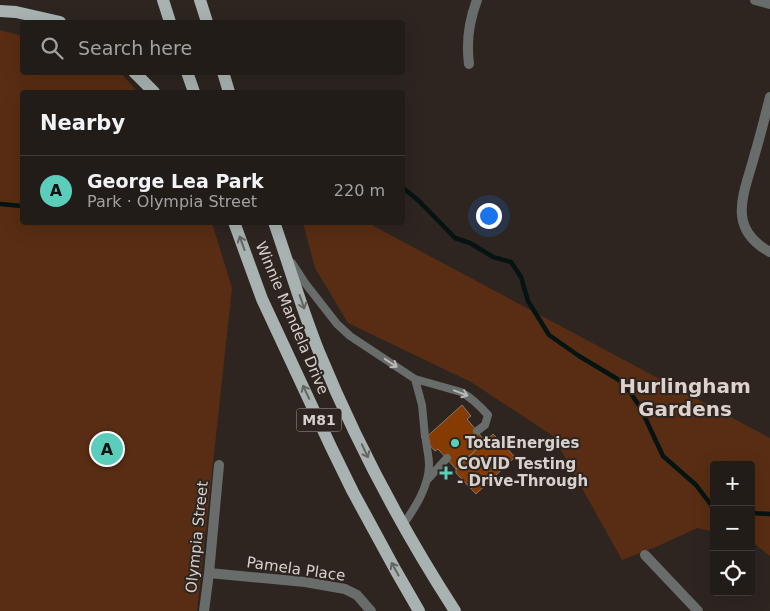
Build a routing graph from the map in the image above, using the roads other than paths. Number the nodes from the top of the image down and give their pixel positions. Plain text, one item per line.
1 (163, 0) edge
2 (200, 0) edge
3 (477, 0) edge
4 (754, 0) edge
5 (770, 4) edge
6 (0, 11) edge
7 (51, 20) edge
8 (169, 20) edge
9 (206, 20) edge
10 (469, 64) dead end
11 (137, 75) edge
12 (188, 75) edge
13 (224, 75) edge
14 (152, 90) edge
15 (193, 90) edge
16 (229, 90) edge
17 (770, 97) edge
18 (235, 225) edge
19 (275, 225) edge
20 (770, 252) edge
21 (285, 253) junction
22 (415, 379) junction
23 (477, 431) dead end
24 (447, 458) dead end
25 (219, 465) dead end
26 (427, 480) junction
27 (403, 525) junction
28 (645, 555) dead end
29 (209, 573) junction
30 (204, 611) edge
31 (372, 611) edge
32 (419, 611) edge
33 (455, 611) edge
34 (698, 611) edge

1 - 8 main road
2 - 9 main road
3 - 10 street
4 - 5 street
6 - 7 main road
11 - 14 main road
12 - 15 main road
13 - 16 main road
17 - 20 street
32 -> 18 main road, Winnie Mandela Drive / M81
19 - 21 main road, Winnie Mandela Drive / M81
21 -> 22 lane
21 -> 27 main road, Winnie Mandela Drive / M81
22 -> 23 lane
22 - 26 lane
24 - 26 lane
25 - 29 street, Olympia Street
26 - 27 lane
27 - 33 main road, Winnie Mandela Drive / M81
28 - 34 street
29 - 30 street, Olympia Street
29 - 31 street, Pamela Place

